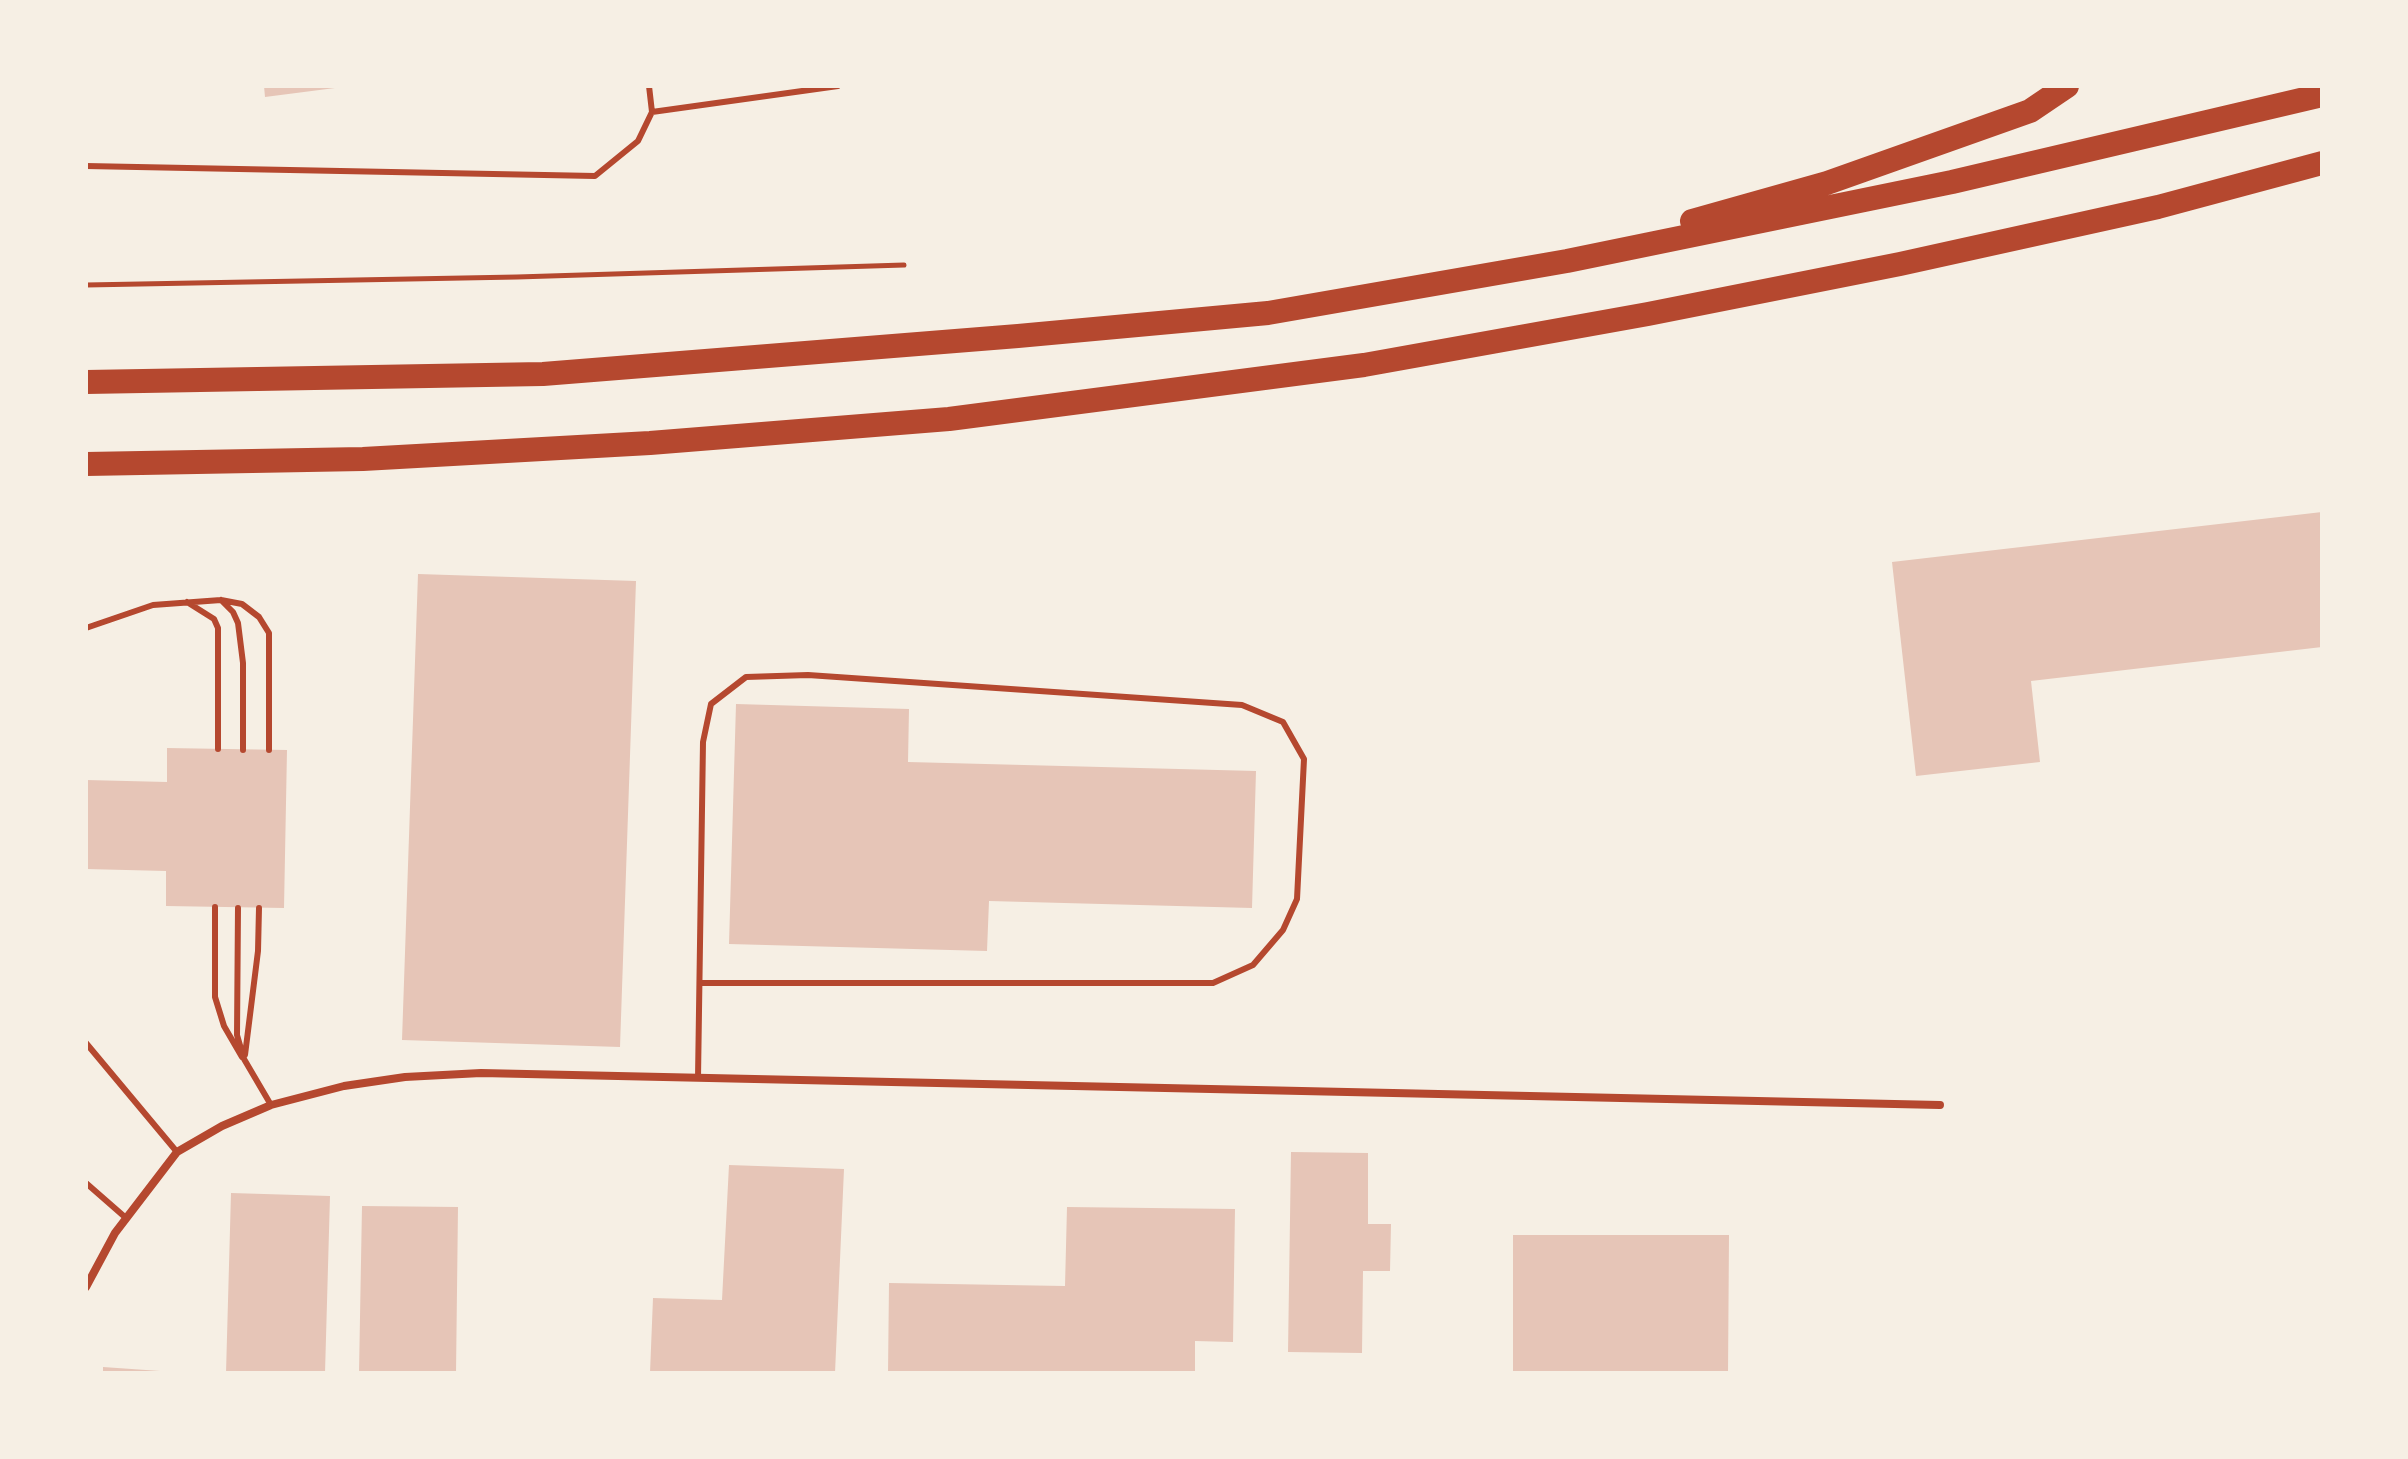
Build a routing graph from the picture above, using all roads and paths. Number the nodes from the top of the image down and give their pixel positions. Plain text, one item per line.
1 (649, 86) edge
2 (838, 86) edge
3 (2067, 86) edge
4 (2322, 95) edge
5 (652, 112) junction
6 (2322, 163) edge
7 (86, 166) edge
8 (1567, 261) junction
9 (904, 265) dead end
10 (86, 285) edge
11 (86, 382) edge
12 (86, 464) edge
13 (221, 600) junction
14 (187, 602) junction
15 (86, 628) edge
16 (218, 749) dead end
17 (243, 750) dead end
18 (269, 750) dead end
19 (215, 907) dead end
20 (238, 908) dead end
21 (259, 908) dead end
22 (700, 983) junction
23 (86, 1043) edge
24 (244, 1059) junction
25 (698, 1078) junction
26 (271, 1105) junction
27 (1940, 1105) dead end
28 (177, 1152) junction
29 (86, 1183) edge
30 (126, 1218) junction
31 (86, 1287) edge

1 - 5 lane
2 - 5 lane
3 - 8 highway
4 - 8 highway
5 - 7 lane
6 - 12 highway
8 - 11 highway
9 - 10 path
13 - 14 lane
13 - 17 lane
13 - 18 lane
14 - 15 lane
14 - 16 lane
19 - 24 lane
20 - 24 lane
21 - 24 lane
22 - 22 lane
22 - 25 lane
23 - 28 lane
24 - 26 lane
25 - 26 street
25 - 27 street
26 - 28 street
28 - 30 street
29 - 30 lane
30 - 31 street

